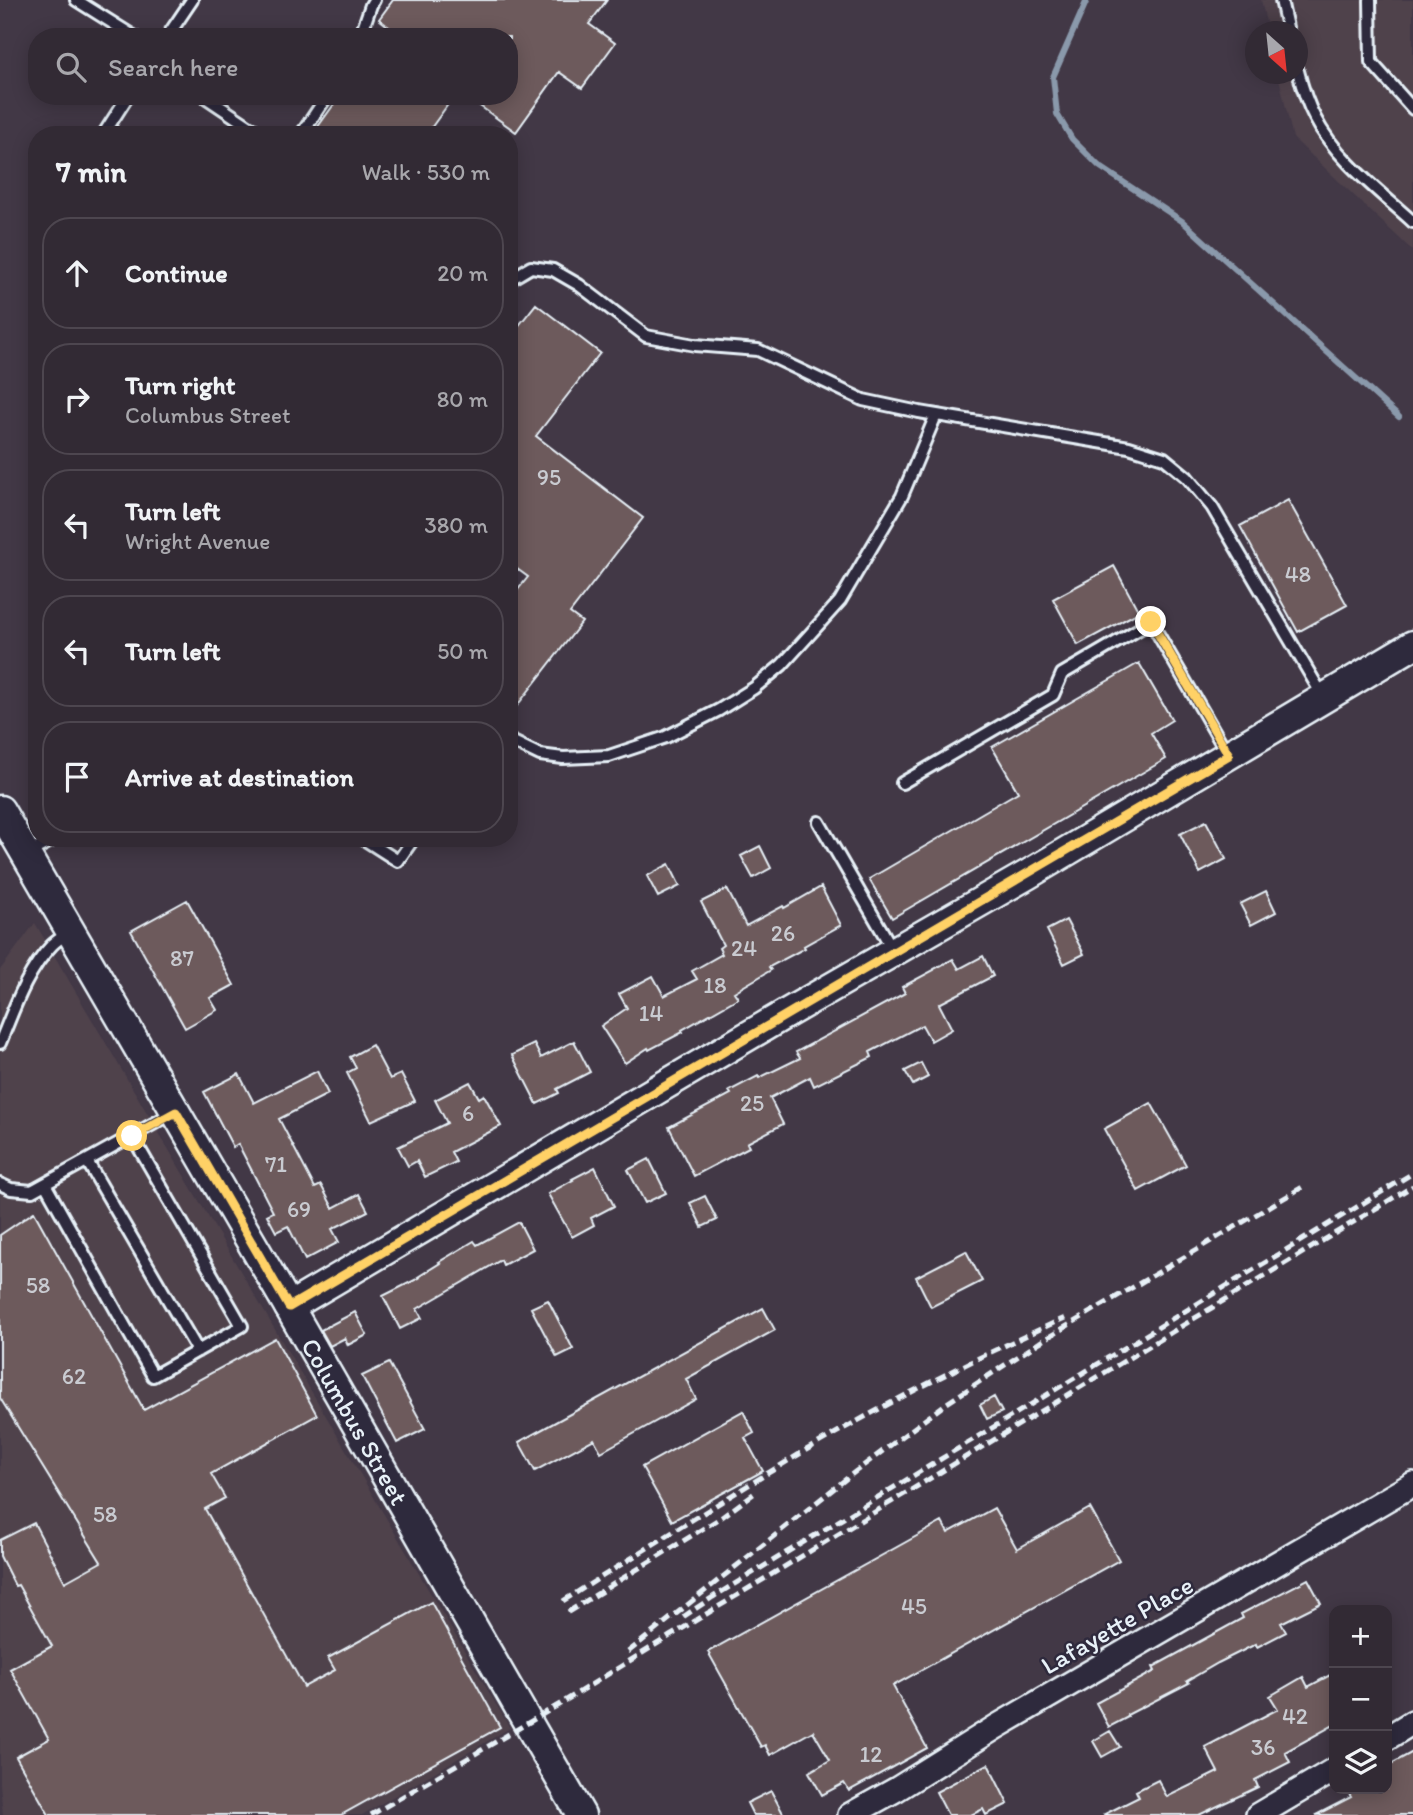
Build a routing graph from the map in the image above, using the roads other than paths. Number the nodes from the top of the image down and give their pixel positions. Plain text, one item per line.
1 (76, 0) edge
2 (192, 0) edge
3 (1281, 0) edge
4 (1370, 0) edge
5 (369, 2) edge
6 (1286, 21) edge
7 (121, 28) edge
8 (173, 28) edge
9 (362, 28) edge
10 (1301, 84) edge
11 (122, 105) edge
12 (217, 105) edge
13 (321, 105) edge
14 (1413, 109) edge
15 (109, 126) edge
16 (249, 126) edge
17 (307, 126) edge
18 (1413, 222) edge
19 (518, 275) edge
20 (936, 415) junction
21 (1413, 645) edge
22 (1324, 698) junction
23 (518, 744) edge
24 (1229, 755) junction
25 (902, 783) dead end
26 (0, 810) edge
27 (818, 822) dead end
28 (40, 847) edge
29 (376, 847) edge
30 (408, 847) edge
31 (26, 854) junction
32 (71, 932) junction
33 (894, 952) junction
34 (0, 1043) edge
35 (176, 1112) junction
36 (132, 1136) junction
37 (87, 1161) junction
38 (0, 1184) edge
39 (45, 1184) junction
40 (289, 1307) junction
41 (198, 1351) junction
42 (1413, 1484) edge
43 (1413, 1722) edge
44 (1392, 1735) edge
45 (1329, 1773) edge
46 (581, 1815) edge
47 (850, 1815) edge
48 (1258, 1815) edge

1 - 7 lane
2 - 8 lane
3 - 6 lane
4 - 14 lane
5 - 9 lane
10 - 18 lane
11 - 15 lane
12 - 16 lane
13 - 17 lane
19 - 20 lane
20 - 22 lane
20 - 23 lane
21 - 22 street
22 - 24 street
24 - 25 lane
24 - 33 street
26 - 31 street, Columbus Street
27 - 33 lane
28 - 31 lane
29 - 30 lane
31 - 32 street, Columbus Street
32 - 34 lane
32 - 35 street, Columbus Street
33 - 40 street
35 - 36 lane
35 - 40 street, Columbus Street
36 - 37 lane
36 - 41 lane
37 - 39 lane
37 - 41 lane
38 - 39 lane
39 - 41 lane
40 - 46 street, Columbus Street
42 - 47 street, Lafayette Place
43 - 44 street
45 - 48 street

